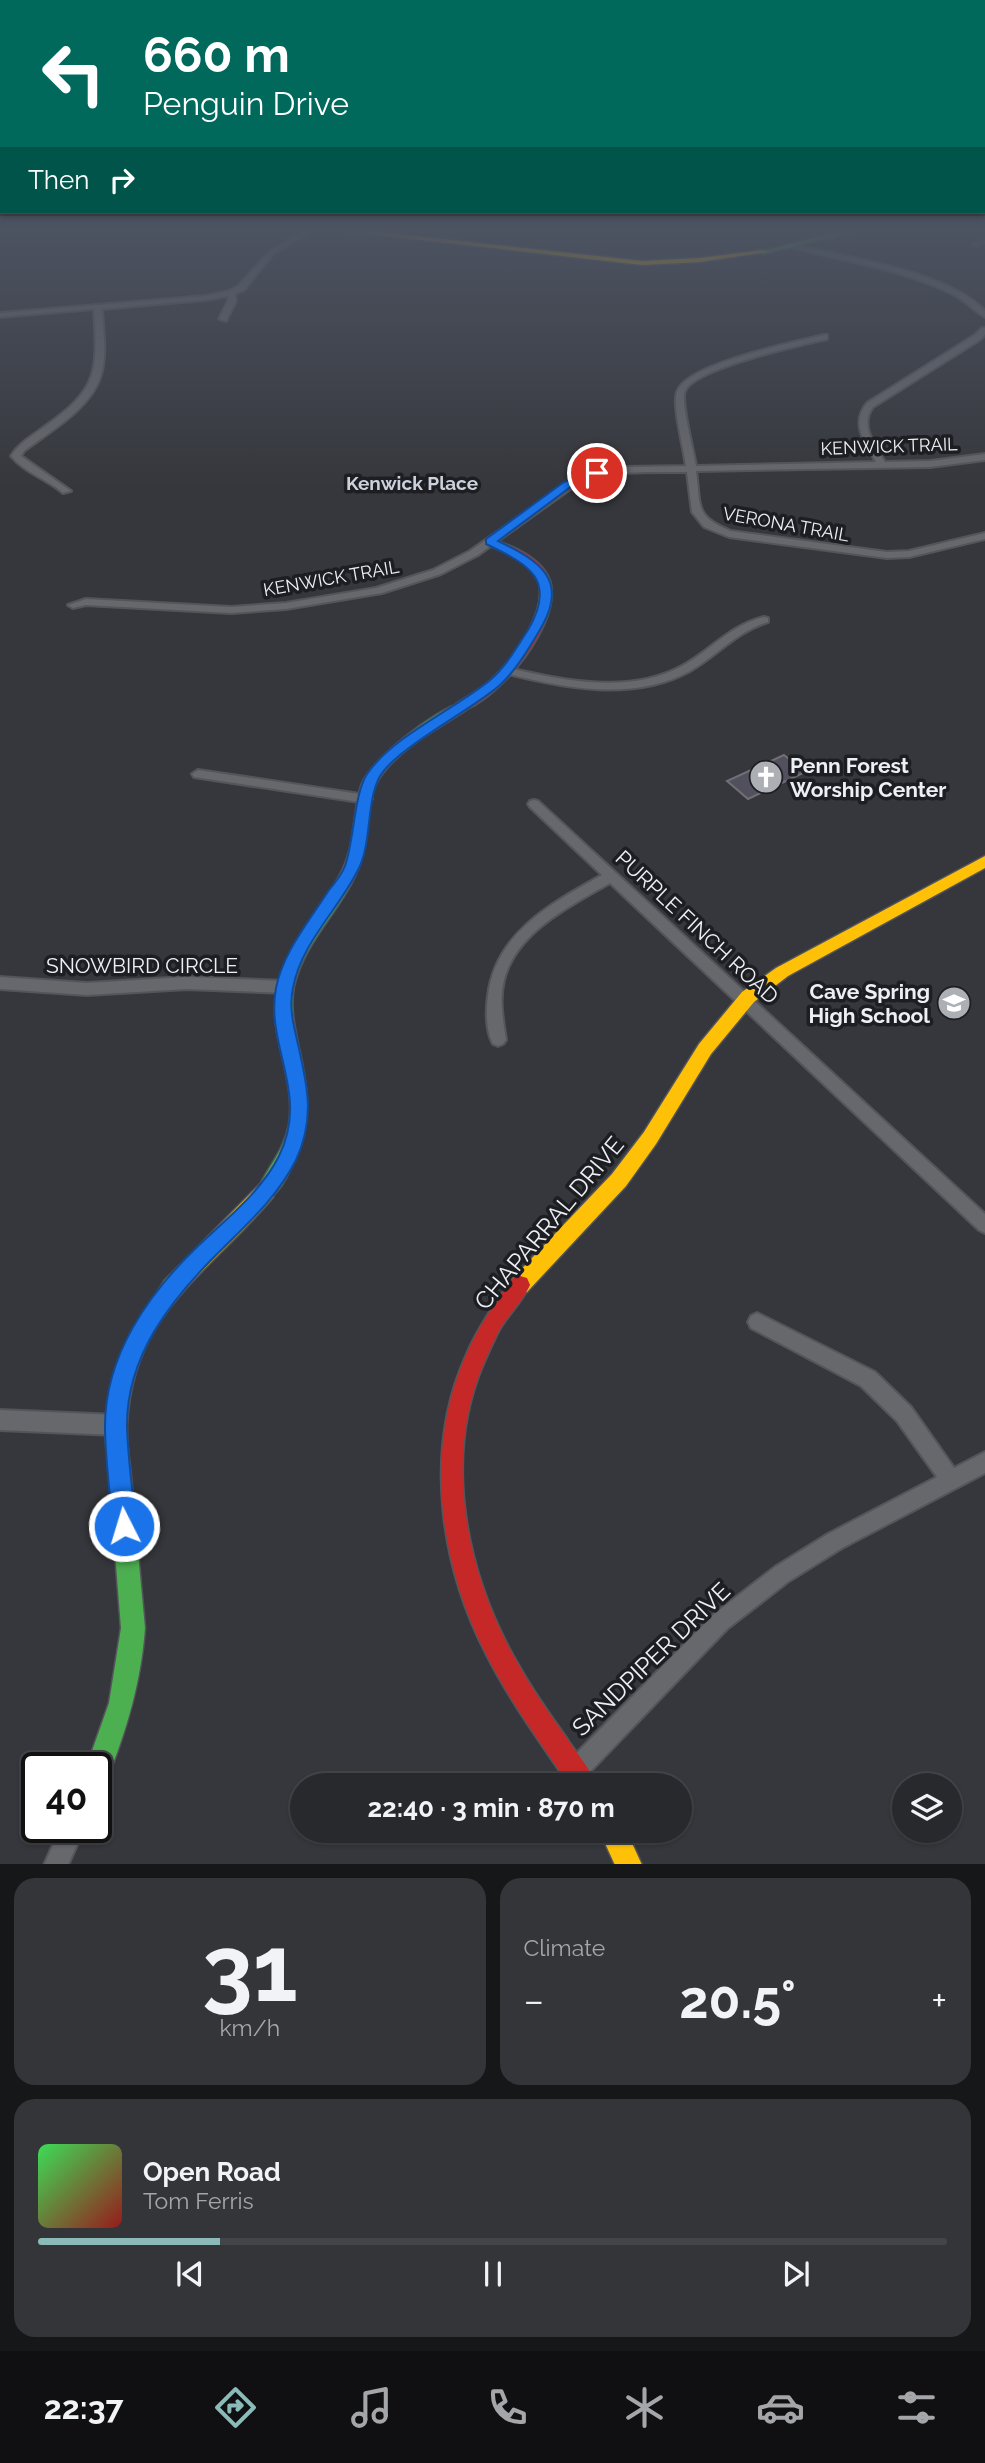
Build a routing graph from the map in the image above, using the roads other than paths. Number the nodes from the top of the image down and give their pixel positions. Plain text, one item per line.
1 (98, 314) edge
2 (226, 314) edge
3 (3, 315) edge
4 (223, 319) dead end
5 (0, 325) edge
6 (985, 330) edge
7 (824, 337) dead end
8 (985, 457) edge
9 (882, 465) junction
10 (691, 469) junction
11 (66, 491) dead end
12 (985, 536) edge
13 (490, 542) junction
14 (73, 605) dead end
15 (764, 620) dead end
16 (508, 671) junction
17 (198, 774) dead end
18 (366, 799) junction
19 (534, 804) dead end
20 (985, 861) edge
21 (612, 875) junction
22 (0, 984) edge
23 (285, 987) junction
24 (745, 1000) junction
25 (498, 1040) dead end
26 (985, 1225) edge
27 (757, 1322) dead end
28 (0, 1420) edge
29 (116, 1424) junction
30 (985, 1462) edge
31 (951, 1480) junction
32 (106, 1752) edge
33 (577, 1773) edge
34 (584, 1773) edge
35 (66, 1843) edge
36 (618, 1843) edge
37 (56, 1864) edge
38 (629, 1864) edge

1 - 11 street
2 - 4 street
3 - 5 street
6 - 9 street
7 - 10 street, VERONA TRAIL
8 - 9 street, KENWICK TRAIL
9 - 10 street, KENWICK TRAIL
10 - 12 street, VERONA TRAIL
10 - 13 street, KENWICK TRAIL
13 - 14 street, KENWICK TRAIL
13 - 16 street
15 - 16 street
16 - 18 street
17 - 18 street
18 - 23 street
19 - 21 street, PURPLE FINCH ROAD
20 - 24 street, CHAPARRAL DRIVE
21 - 24 street, PURPLE FINCH ROAD
21 - 25 street
22 - 23 street, SNOWBIRD CIRCLE
23 - 29 street
24 - 26 street, PURPLE FINCH ROAD
24 - 33 street, CHAPARRAL DRIVE
27 - 31 street
28 - 29 street
29 - 32 street
30 - 31 street, SANDPIPER DRIVE
31 - 34 street, SANDPIPER DRIVE
35 - 37 street
36 - 38 street

